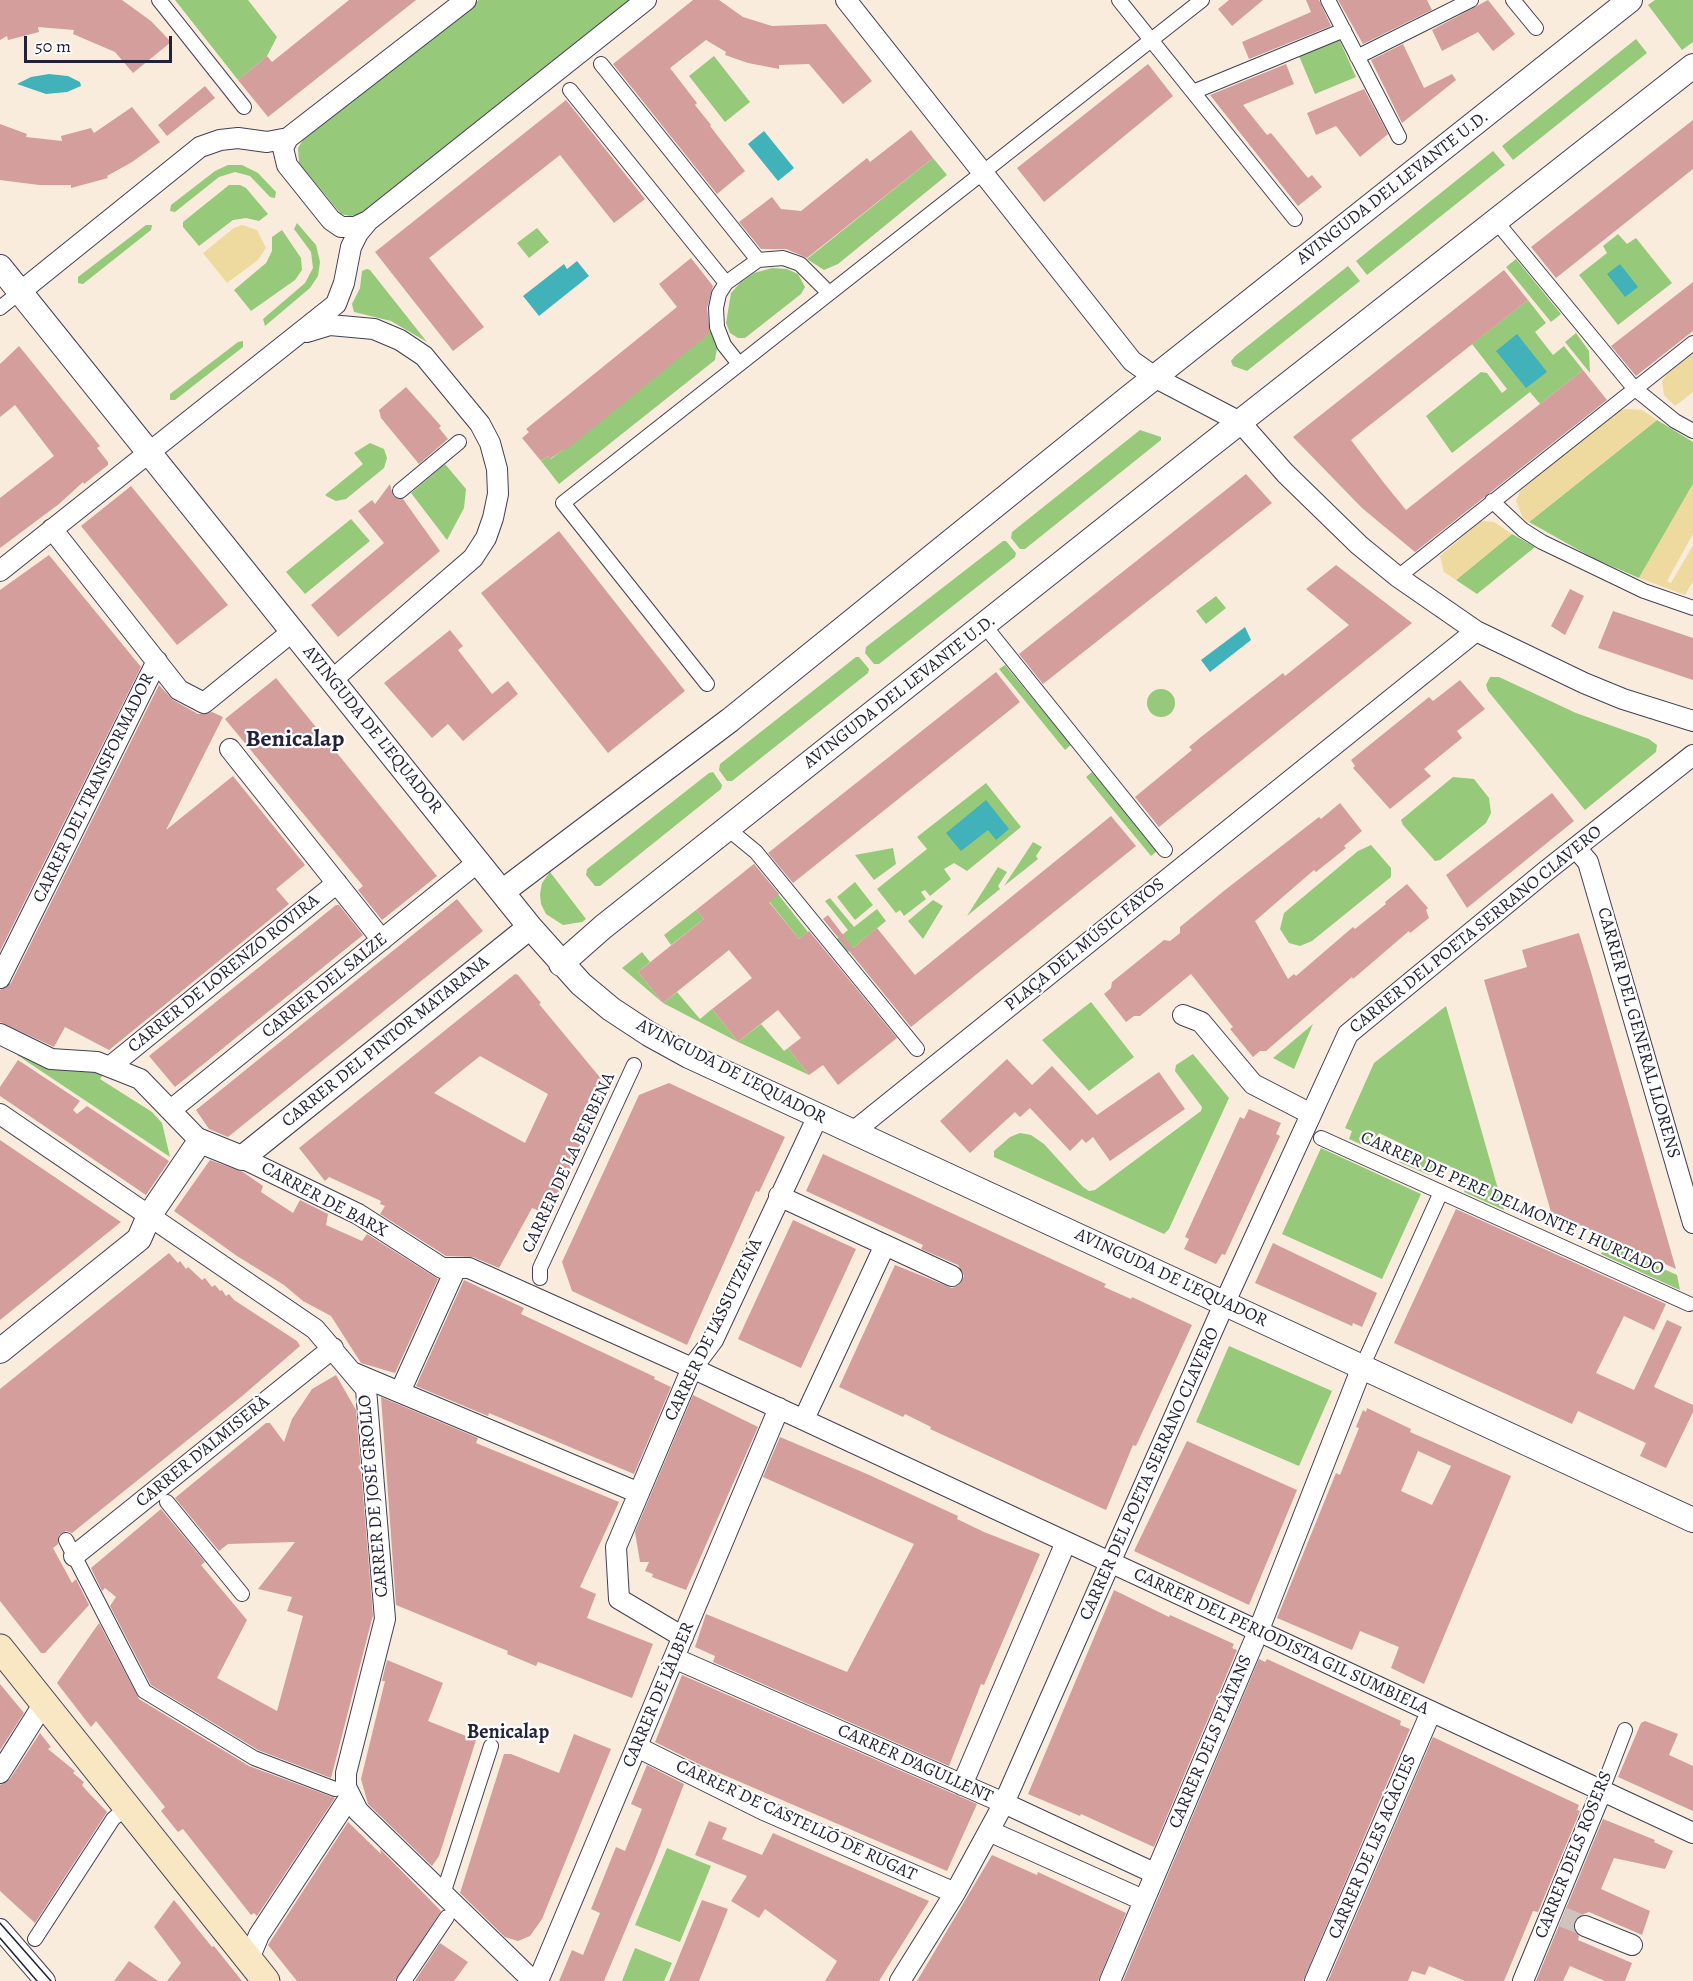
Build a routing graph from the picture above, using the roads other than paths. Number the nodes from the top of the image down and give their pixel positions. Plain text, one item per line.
1 (159, 0) edge
2 (466, 0) edge
3 (646, 0) edge
4 (846, 0) edge
5 (1119, 0) edge
6 (1202, 0) edge
7 (1328, 0) edge
8 (1471, 0) edge
9 (1513, 0) edge
10 (1630, 0) edge
11 (1536, 28) dead end
12 (1344, 30) junction
13 (1151, 41) junction
14 (1357, 57) junction
15 (601, 64) dead end
16 (1693, 66) edge
17 (570, 90) dead end
18 (1193, 92) junction
19 (244, 106) dead end
20 (1399, 137) dead end
21 (288, 138) junction
22 (985, 173) junction
23 (1295, 219) dead end
24 (1495, 220) junction
25 (368, 221) junction
26 (758, 260) junction
27 (0, 267) edge
28 (726, 283) junction
29 (20, 292) junction
30 (829, 293) junction
31 (0, 308) edge
32 (296, 336) junction
33 (1693, 343) edge
34 (739, 364) junction
35 (1156, 378) junction
36 (1634, 388) junction
37 (1240, 422) junction
38 (1693, 431) edge
39 (459, 442) dead end
40 (149, 453) junction
41 (400, 491) dead end
42 (1492, 501) junction
43 (52, 529) junction
44 (0, 570) edge
45 (1398, 577) junction
46 (1693, 608) edge
47 (984, 625) junction
48 (293, 631) junction
49 (1476, 631) junction
50 (157, 661) junction
51 (332, 680) junction
52 (707, 684) dead end
53 (1693, 721) edge
54 (230, 749) dead end
55 (1693, 755) edge
56 (728, 829) junction
57 (1576, 848) junction
58 (1165, 850) dead end
59 (478, 862) junction
60 (337, 883) junction
61 (502, 892) junction
62 (530, 927) junction
63 (382, 940) junction
64 (561, 964) junction
65 (0, 978) edge
66 (1183, 1015) dead end
67 (0, 1034) edge
68 (917, 1049) dead end
69 (112, 1065) junction
70 (634, 1065) dead end
71 (172, 1109) junction
72 (1311, 1113) junction
73 (0, 1114) edge
74 (818, 1116) junction
75 (853, 1132) junction
76 (1321, 1138) dead end
77 (200, 1140) junction
78 (242, 1158) junction
79 (1441, 1192) junction
80 (779, 1196) junction
81 (149, 1216) junction
82 (1693, 1223) edge
83 (885, 1245) junction
84 (456, 1268) junction
85 (952, 1276) dead end
86 (540, 1278) dead end
87 (1225, 1302) junction
88 (1689, 1304) dead end
89 (333, 1348) junction
90 (0, 1351) edge
91 (1362, 1367) junction
92 (692, 1368) junction
93 (354, 1373) junction
94 (400, 1392) junction
95 (779, 1408) junction
96 (804, 1419) junction
97 (639, 1493) junction
98 (167, 1502) dead end
99 (1693, 1521) edge
100 (1065, 1542) junction
101 (70, 1548) joint
102 (1112, 1563) junction
103 (242, 1594) dead end
104 (1258, 1632) junction
105 (683, 1637) junction
106 (0, 1648) edge
107 (674, 1658) junction
108 (44, 1703) junction
109 (1431, 1712) junction
110 (1625, 1730) dead end
111 (491, 1746) dead end
112 (637, 1747) junction
113 (0, 1773) edge
114 (962, 1785) junction
115 (1602, 1790) junction
116 (348, 1792) junction
117 (1004, 1803) junction
118 (127, 1807) junction
119 (989, 1831) junction
120 (1693, 1833) edge
121 (1154, 1873) junction
122 (955, 1893) junction
123 (443, 1894) junction
124 (1143, 1900) junction
125 (447, 1917) dead end
126 (1585, 1926) tunnel mouth
127 (0, 1929) edge
128 (35, 1940) dead end
129 (1632, 1945) dead end
130 (259, 1972) edge
131 (45, 1981) edge
132 (404, 1981) edge
133 (533, 1981) edge
134 (538, 1981) edge
135 (900, 1981) edge
136 (1110, 1981) edge
137 (1316, 1981) edge
138 (1523, 1981) edge

1 - 19 street
2 - 21 street
3 - 25 street
4 - 22 street
5 - 13 street
6 - 13 street
7 - 12 street
8 - 14 street
9 - 11 street
10 - 35 street, AVINGUDA DEL LEVANTE U.D.
12 - 14 street
12 - 18 street
13 - 18 street
13 - 22 street
14 - 20 street
15 - 26 street
16 - 24 street, AVINGUDA DEL LEVANTE U.D.
17 - 28 street
18 - 23 street
21 - 25 street
21 - 29 street
22 - 30 street
22 - 35 street
24 - 36 street
24 - 37 street, AVINGUDA DEL LEVANTE U.D.
25 - 32 street
26 - 28 street
26 - 30 street
27 - 29 street, AVINGUDA DE L'EQUADOR
28 - 34 street
29 - 31 street
29 - 40 street, AVINGUDA DE L'EQUADOR
30 - 34 street
32 - 40 street
32 - 51 street
33 - 36 street
34 - 52 street
35 - 37 street
35 - 61 street, AVINGUDA DEL LEVANTE U.D.
36 - 38 street
36 - 42 street
37 - 45 street
37 - 47 street, AVINGUDA DEL LEVANTE U.D.
39 - 41 street
40 - 43 street
40 - 48 street, AVINGUDA DE L'EQUADOR
42 - 45 street
42 - 46 street
43 - 44 street
43 - 50 street
45 - 49 street
47 - 56 street, AVINGUDA DEL LEVANTE U.D.
47 - 58 street
48 - 50 street, CARRER DEL TRANSFORMADOR
48 - 51 street, AVINGUDA DE L'EQUADOR
49 - 53 street
49 - 75 street, PLAÇA DEL MÚSIC FAYOS
50 - 65 street, CARRER DEL TRANSFORMADOR
51 - 59 street, AVINGUDA DE L'EQUADOR
54 - 60 street
55 - 57 street, CARRER DEL POETA SERRANO CLAVERO
56 - 64 street, AVINGUDA DEL LEVANTE U.D.
56 - 68 street
57 - 72 street, CARRER DEL POETA SERRANO CLAVERO
57 - 82 street, CARRER DEL GENERAL LLORENS
59 - 61 street, AVINGUDA DE L'EQUADOR
59 - 63 street, CARRER DEL SALZE
60 - 63 street
60 - 69 street, CARRER DE LORENZO ROVIRA
61 - 62 street, AVINGUDA DE L'EQUADOR
62 - 64 street, AVINGUDA DE L'EQUADOR
62 - 78 street, CARRER DEL PINTOR MATARANA
63 - 71 street, CARRER DEL SALZE
64 - 74 street, AVINGUDA DE L'EQUADOR
66 - 72 street
67 - 69 street, CARRER DE BARX
69 - 71 street, CARRER DE BARX
70 - 86 street, CARRER DE LA BERBENA
71 - 77 street, CARRER DE BARX
72 - 87 street, CARRER DEL POETA SERRANO CLAVERO
73 - 81 street, CARRER DE JOSÉ GROLLO
74 - 75 street, AVINGUDA DE L'EQUADOR
74 - 80 street, CARRER DE L'ASSUTZENA
75 - 87 street, AVINGUDA DE L'EQUADOR
76 - 79 street, CARRER DE PERE DELMONTE I HURTADO
77 - 78 street, CARRER DE BARX
77 - 81 street
78 - 84 street, CARRER DE BARX
79 - 88 street, CARRER DE PERE DELMONTE I HURTADO
79 - 91 street
80 - 83 street
80 - 92 street, CARRER DE L'ASSUTZENA
81 - 89 street, CARRER DE JOSÉ GROLLO
81 - 90 street
83 - 85 street
83 - 96 street
84 - 92 street, CARRER DE BARX
84 - 94 street
87 - 91 street, AVINGUDA DE L'EQUADOR
87 - 102 street, CARRER DEL POETA SERRANO CLAVERO
89 - 93 street, CARRER DE JOSÉ GROLLO
89 - 101 street, CARRER D'ALMISERÀ
91 - 99 street, AVINGUDA DE L'EQUADOR
91 - 104 street, CARRER DELS PLÀTANS
92 - 95 street, CARRER DEL PERIODISTA GIL SUMBIELA
92 - 97 street, CARRER DE L'ASSUTZENA
93 - 94 street
93 - 116 street, CARRER DE JOSÉ GROLLO
94 - 97 street
95 - 96 street, CARRER DEL PERIODISTA GIL SUMBIELA
95 - 105 street, CARRER DE L'ÀLBER
96 - 100 street, CARRER DEL PERIODISTA GIL SUMBIELA
97 - 105 street, CARRER DE L'ASSUTZENA
98 - 103 street
100 - 102 street, CARRER DEL PERIODISTA GIL SUMBIELA
100 - 114 street
101 - 116 street
102 - 104 street, CARRER DEL PERIODISTA GIL SUMBIELA
102 - 117 street, CARRER DEL POETA SERRANO CLAVERO
104 - 109 street, CARRER DEL PERIODISTA GIL SUMBIELA
104 - 121 street, CARRER DELS PLÀTANS
105 - 107 street, CARRER DE L'ÀLBER
106 - 108 main road
107 - 112 street, CARRER DE L'ÀLBER
107 - 114 street, CARRER D'AGULLENT
108 - 113 street
108 - 118 main road
109 - 115 street, CARRER DEL PERIODISTA GIL SUMBIELA
109 - 137 street, CARRER DE LES ACÀCIES
110 - 115 street, CARRER DELS ROSERS
111 - 123 street
112 - 122 street, CARRER DE CASTELLÓ DE RUGAT
112 - 134 street, CARRER DE L'ÀLBER
114 - 117 street, CARRER D'AGULLENT
115 - 120 street, CARRER DEL PERIODISTA GIL SUMBIELA
115 - 138 street, CARRER DELS ROSERS
116 - 123 street
116 - 130 street
117 - 119 street, CARRER DEL POETA SERRANO CLAVERO
117 - 121 street, CARRER D'AGULLENT
118 - 128 street
118 - 130 main road
119 - 122 street, CARRER DEL POETA SERRANO CLAVERO
119 - 124 street
121 - 124 street, CARRER DELS PLÀTANS
122 - 135 street, CARRER DEL POETA SERRANO CLAVERO
123 - 133 street
124 - 136 street, CARRER DELS PLÀTANS
125 - 132 street
126 - 129 street
127 - 131 street

